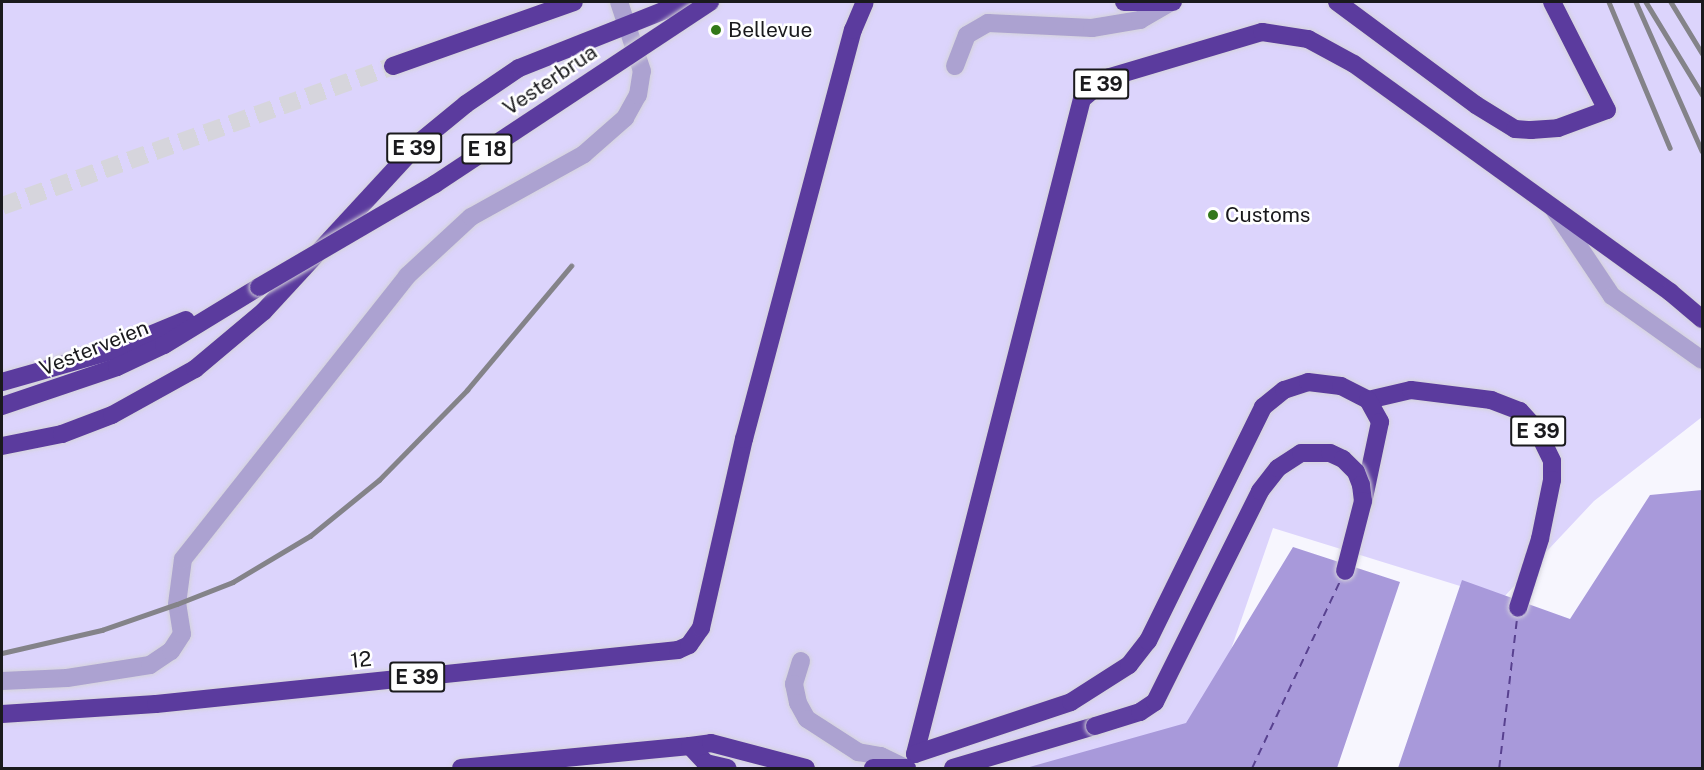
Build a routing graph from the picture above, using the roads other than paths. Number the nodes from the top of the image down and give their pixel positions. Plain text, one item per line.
1 (574, 2) edge
2 (619, 2) edge
3 (686, 2) edge
4 (710, 2) edge
5 (865, 2) edge
6 (1124, 2) edge
7 (1171, 2) edge
8 (1337, 2) edge
9 (1552, 2) edge
10 (629, 25) junction
11 (393, 66) tunnel mouth
12 (955, 66) dead end
13 (1552, 207) junction
14 (198, 319) junction
15 (1702, 319) edge
16 (1702, 360) edge
17 (2, 382) edge
18 (1368, 400) junction
19 (2, 406) edge
20 (2, 446) edge
21 (1518, 608) dead end
22 (801, 661) dead end
23 (2, 681) edge
24 (2, 714) edge
25 (690, 746) junction
26 (909, 765) edge
27 (460, 768) edge
28 (727, 768) edge
29 (806, 768) edge
30 (873, 768) edge
31 (953, 768) edge

1 - 11 highway
2 - 10 street
3 - 10 highway, E 39
4 - 14 highway, Vesterbrua / E 18, bridge
5 - 24 highway, 12 / E 39
6 - 7 highway
7 - 12 street
8 - 9 highway
10 - 20 highway, E 39
10 - 23 street
13 - 15 highway, E 39
13 - 16 street
13 - 26 highway, E 39
14 - 17 highway, Vesterveien / E 18
14 - 19 highway, Vesterveien / E 18
18 - 21 highway, E 39
18 - 26 highway
18 - 31 highway, bridge
22 - 26 street
25 - 27 highway
25 - 28 highway
25 - 29 highway
26 - 30 highway

